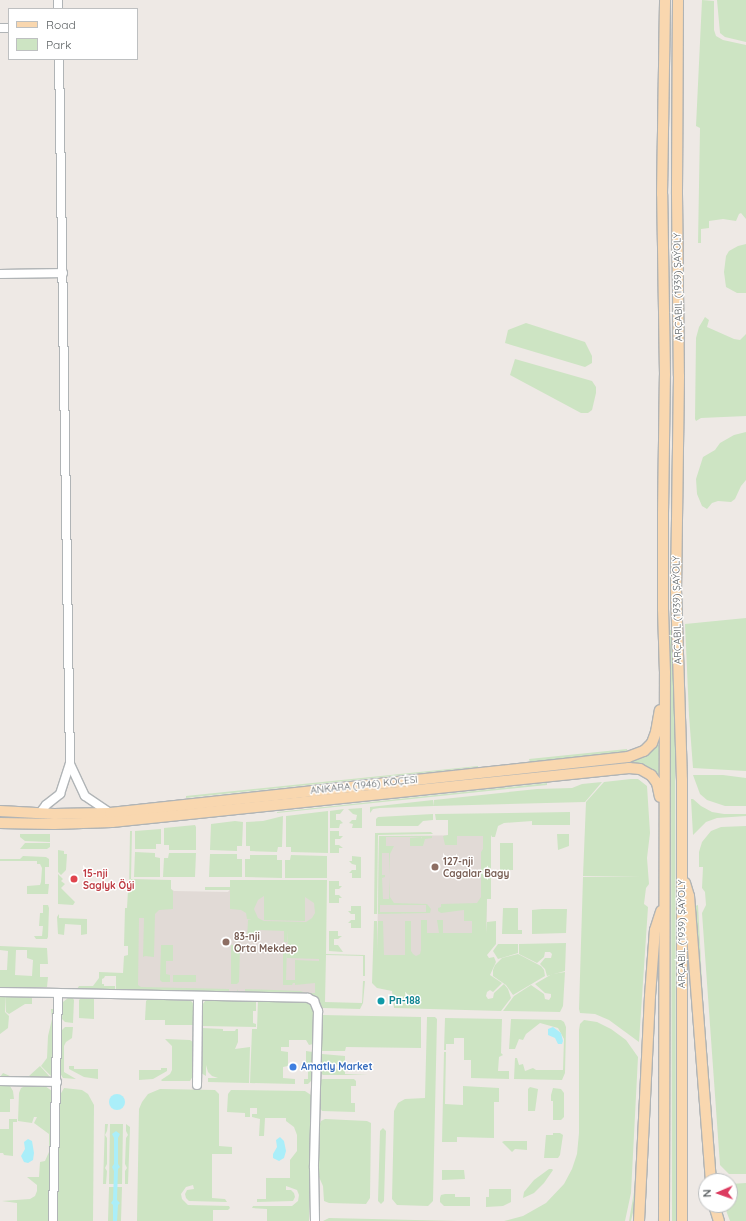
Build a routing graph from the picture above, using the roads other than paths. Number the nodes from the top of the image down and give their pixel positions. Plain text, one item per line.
1 (665, 0) edge
2 (678, 0) edge
3 (59, 60) edge
4 (63, 273) junction
5 (0, 274) edge
6 (664, 426) junction
7 (678, 426) junction
8 (664, 463) junction
9 (677, 463) junction
10 (665, 673) junction
11 (70, 764) junction
12 (0, 811) edge
13 (40, 813) junction
14 (110, 813) junction
15 (664, 820) junction
16 (0, 823) edge
17 (682, 874) junction
18 (665, 902) junction
19 (0, 992) edge
20 (58, 994) junction
21 (198, 997) junction
22 (0, 1081) edge
23 (57, 1082) junction
24 (197, 1085) dead end
25 (710, 1173) edge
26 (638, 1218) edge
27 (53, 1221) edge
28 (315, 1221) edge
29 (664, 1221) edge
30 (682, 1221) edge

1 - 6 main road, ARÇABIL (1939) ŞAÝOLY
2 - 7 main road, ARÇABIL (1939) ŞAÝOLY
3 - 4 street
4 - 5 street
4 - 11 street
6 - 7 main road
6 - 8 main road, ARÇABIL (1939) ŞAÝOLY
7 - 9 main road, ARÇABIL (1939) ŞAÝOLY
8 - 9 main road
8 - 10 main road, ARÇABIL (1939) ŞAÝOLY
9 - 17 main road, ARÇABIL (1939) ŞAÝOLY
10 - 14 main road, ANKARA (1946) KÖÇESI
10 - 15 main road, ARÇABIL (1939) ŞAÝOLY
11 - 13 street
11 - 14 street
12 - 13 main road, ANKARA (1946) KÖÇESI
13 - 14 main road, ANKARA (1946) KÖÇESI
15 - 16 main road, ANKARA (1946) KÖÇESI
15 - 18 main road, ARÇABIL (1939) ŞAÝOLY
17 - 25 main road
17 - 30 main road, ARÇABIL (1939) ŞAÝOLY
18 - 26 main road
18 - 29 main road, ARÇABIL (1939) ŞAÝOLY
19 - 20 street
20 - 21 street
20 - 23 street
21 - 24 street
21 - 28 street
22 - 23 street
23 - 27 street

